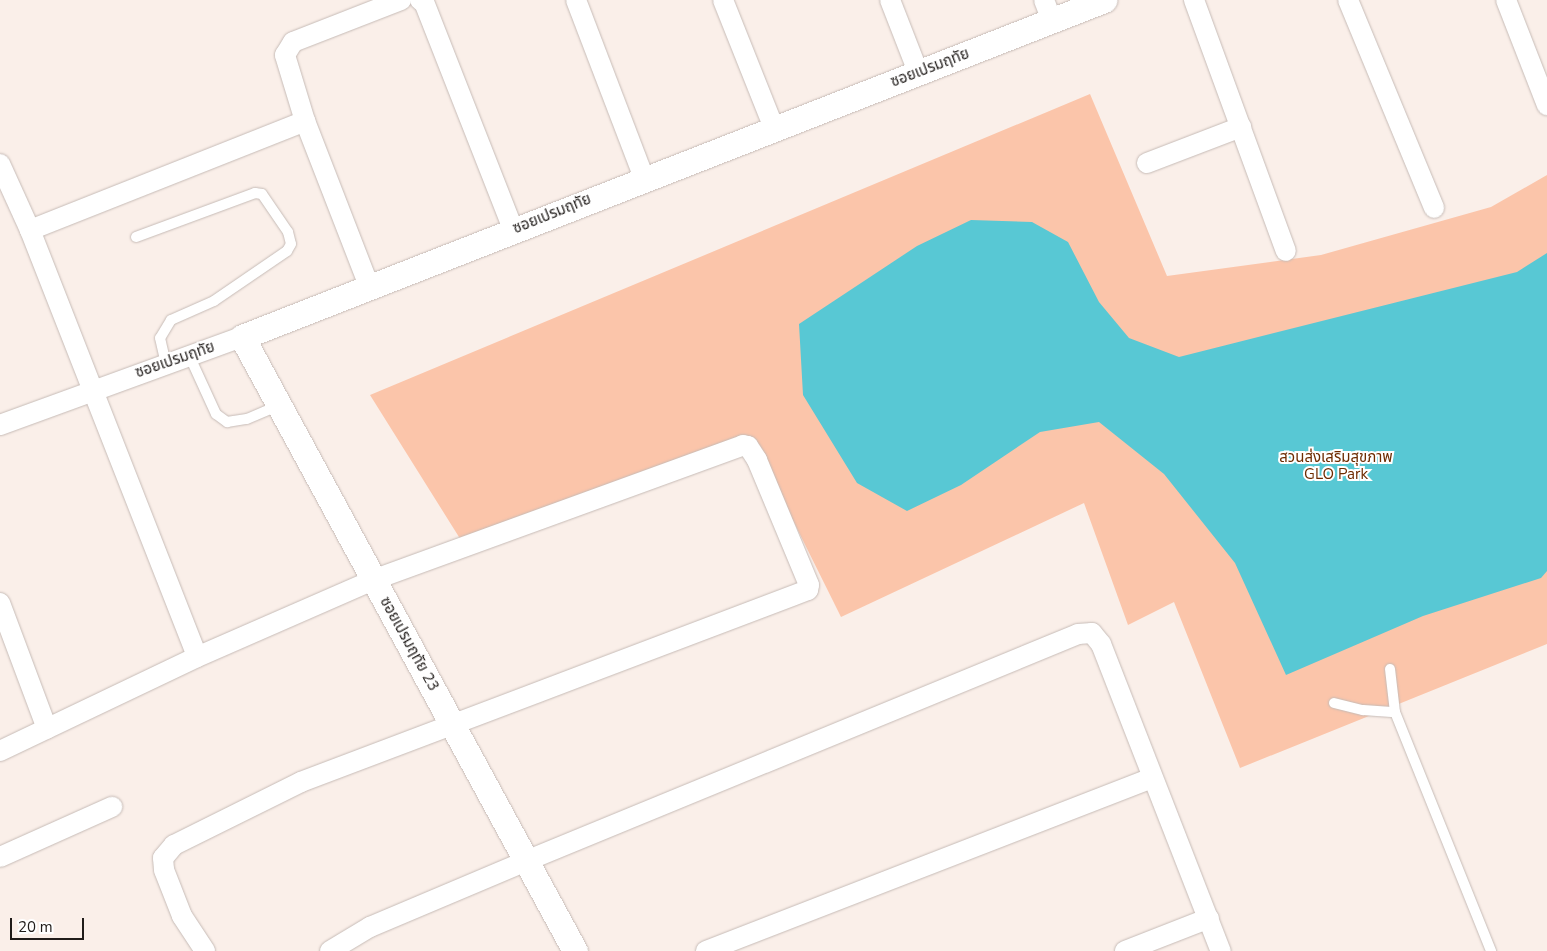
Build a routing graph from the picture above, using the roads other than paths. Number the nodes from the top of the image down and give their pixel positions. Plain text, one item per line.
1 (401, 0) edge
2 (420, 0) edge
3 (576, 0) edge
4 (723, 0) edge
5 (890, 0) edge
6 (1104, 0) edge
7 (1194, 0) edge
8 (1348, 0) edge
9 (1506, 0) edge
10 (371, 6) edge
11 (1048, 10) edge
12 (918, 72) junction
13 (1547, 105) edge
14 (305, 121) junction
15 (1241, 127) junction
16 (774, 128) junction
17 (1147, 162) dead end
18 (0, 164) edge
19 (644, 178) junction
20 (1434, 208) dead end
21 (513, 229) junction
22 (30, 230) junction
23 (136, 237) dead end
24 (1286, 251) dead end
25 (369, 286) junction
26 (242, 337) junction
27 (189, 355) junction
28 (166, 364) junction
29 (92, 389) junction
30 (278, 406) junction
31 (0, 425) edge
32 (373, 580) junction
33 (0, 603) edge
34 (197, 657) junction
35 (1390, 669) dead end
36 (1334, 703) dead end
37 (1395, 712) junction
38 (452, 722) junction
39 (47, 729) junction
40 (0, 751) edge
41 (1152, 778) junction
42 (112, 807) dead end
43 (0, 857) edge
44 (526, 860) junction
45 (1209, 918) junction
46 (205, 951) edge
47 (330, 951) edge
48 (575, 951) edge
49 (706, 951) edge
50 (1125, 951) edge
51 (1221, 951) edge
52 (1491, 951) edge

1 - 10 street
2 - 21 street
3 - 19 street
4 - 16 street
5 - 12 street
6 - 11 street, ซอยเปรมฤทัย
7 - 15 street
8 - 20 street
9 - 13 street
10 - 14 street
11 - 12 street, ซอยเปรมฤทัย
12 - 16 street, ซอยเปรมฤทัย
14 - 22 street
14 - 25 street
15 - 17 street
15 - 24 street
16 - 19 street, ซอยเปรมฤทัย
18 - 22 street
19 - 21 street, ซอยเปรมฤทัย
21 - 25 street, ซอยเปรมฤทัย
22 - 29 street
23 - 28 lane
25 - 26 street, ซอยเปรมฤทัย
26 - 27 street, ซอยเปรมฤทัย
26 - 30 street, ซอยเปรมฤทัย 23
27 - 28 street, ซอยเปรมฤทัย
27 - 30 lane
28 - 29 street, ซอยเปรมฤทัย
29 - 31 street, ซอยเปรมฤทัย
29 - 34 street
30 - 32 street, ซอยเปรมฤทัย 23
32 - 34 street
32 - 38 street, ซอยเปรมฤทัย 23
32 - 38 street
33 - 39 street
34 - 39 street
35 - 37 lane
36 - 37 lane
37 - 52 lane
38 - 44 street, ซอยเปรมฤทัย 23
38 - 46 street
39 - 40 street
41 - 44 street
41 - 45 street
41 - 49 street
42 - 43 street
44 - 47 street
44 - 48 street, ซอยเปรมฤทัย 23
45 - 50 street
45 - 51 street

